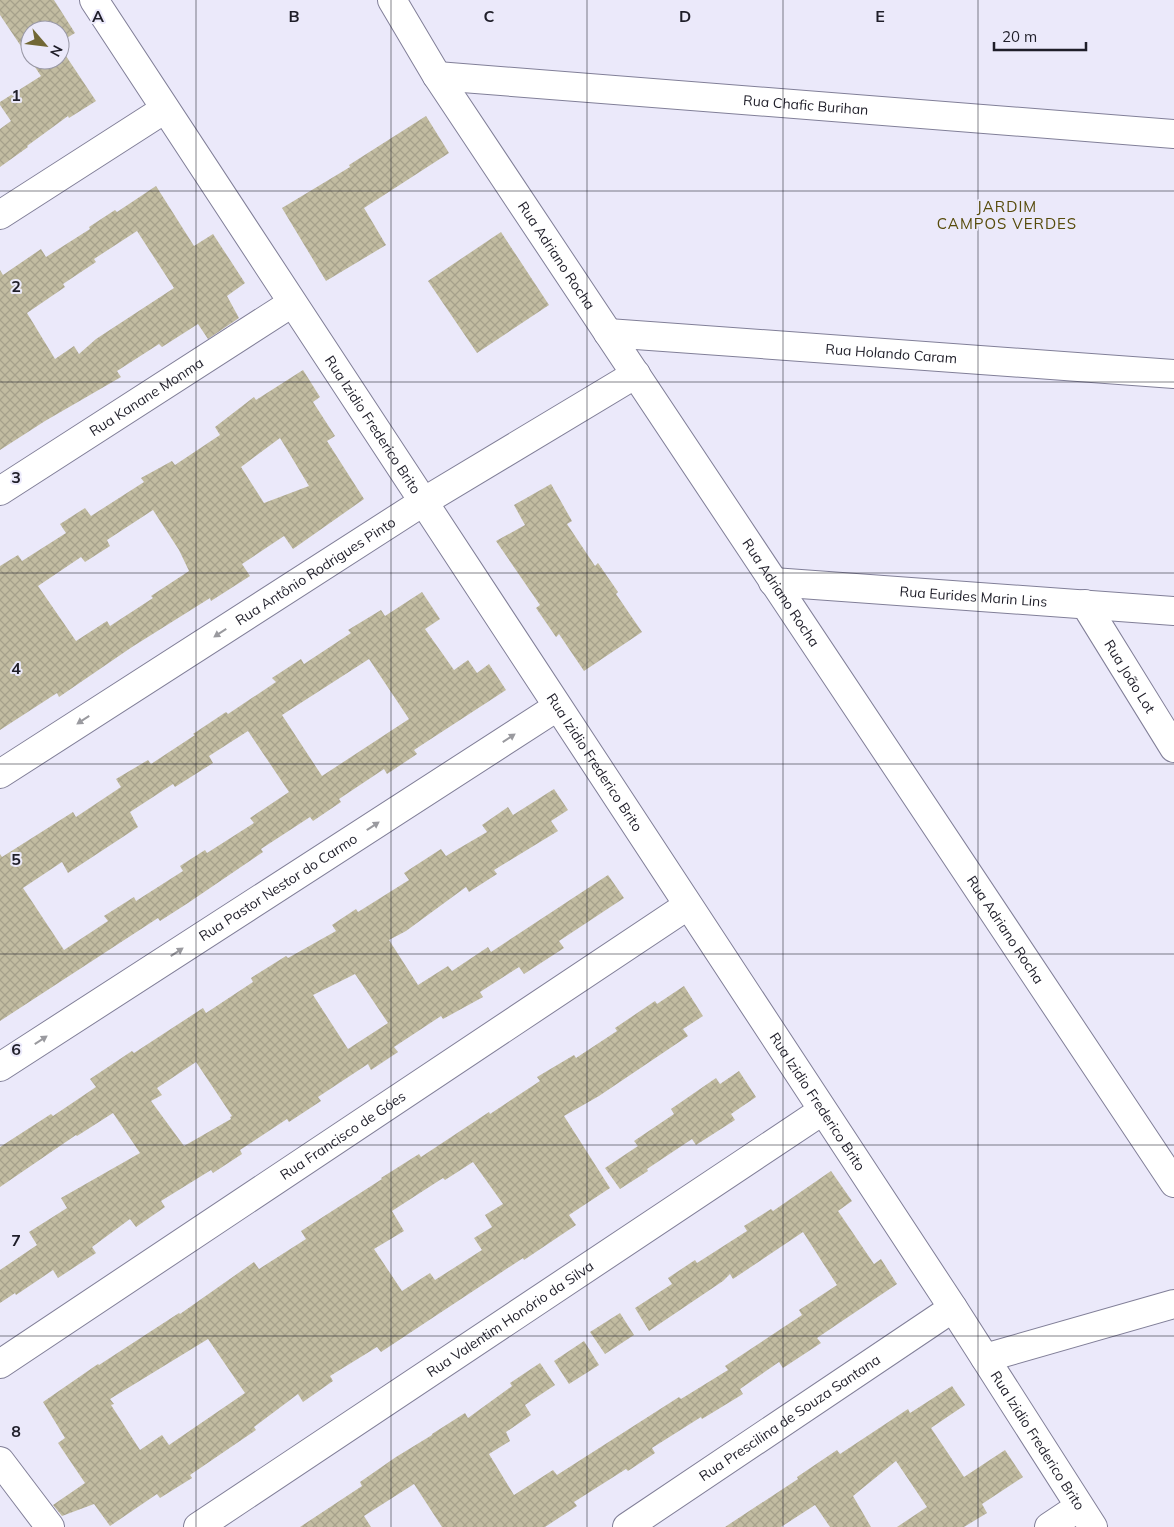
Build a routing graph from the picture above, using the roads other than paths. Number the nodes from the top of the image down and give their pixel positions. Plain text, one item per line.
1 (94, 0) edge
2 (392, 0) edge
3 (437, 76) junction
4 (165, 109) junction
5 (1174, 134) edge
6 (0, 215) edge
7 (292, 304) junction
8 (608, 333) junction
9 (636, 374) junction
10 (1174, 374) edge
11 (0, 491) edge
12 (423, 502) junction
13 (773, 582) junction
14 (1085, 604) junction
15 (1174, 611) edge
16 (557, 707) junction
17 (1174, 748) edge
18 (0, 774) edge
19 (687, 906) junction
20 (0, 1067) edge
21 (822, 1111) junction
22 (1174, 1183) edge
23 (1174, 1304) edge
24 (952, 1308) junction
25 (985, 1358) junction
26 (0, 1364) edge
27 (0, 1461) edge
28 (1086, 1517) edge
29 (50, 1527) edge
30 (198, 1527) edge
31 (627, 1527) edge
32 (1049, 1527) edge

1 - 4 street, Rua Izidio Frederico Brito
2 - 3 street, Rua Adriano Rocha
3 - 5 street, Rua Chafic Burihan
3 - 8 street, Rua Adriano Rocha
4 - 6 street
4 - 7 street, Rua Izidio Frederico Brito
7 - 11 street, Rua Kanane Monma
7 - 12 street, Rua Izidio Frederico Brito
8 - 9 street, Rua Adriano Rocha
8 - 10 street, Rua Holando Caram
9 - 12 street, Rua Antônio Rodrigues Pinto
9 - 13 street, Rua Adriano Rocha
12 - 16 street, Rua Izidio Frederico Brito
12 -> 18 street, Rua Antônio Rodrigues Pinto
13 - 14 street, Rua Eurides Marin Lins
13 - 22 street, Rua Adriano Rocha
14 - 15 street, Rua Eurides Marin Lins
14 - 17 street, Rua João Lot
16 - 19 street, Rua Izidio Frederico Brito
20 -> 16 street, Rua Pastor Nestor do Carmo
19 - 21 street, Rua Izidio Frederico Brito
19 - 26 street, Rua Francisco de Góes
21 - 24 street, Rua Izidio Frederico Brito
21 - 30 street, Rua Valentim Honório da Silva
23 - 25 street
24 - 25 street, Rua Izidio Frederico Brito
24 - 31 street, Rua Prescilina de Souza Santana
25 - 28 street, Rua Izidio Frederico Brito
27 - 29 street
28 - 32 street

